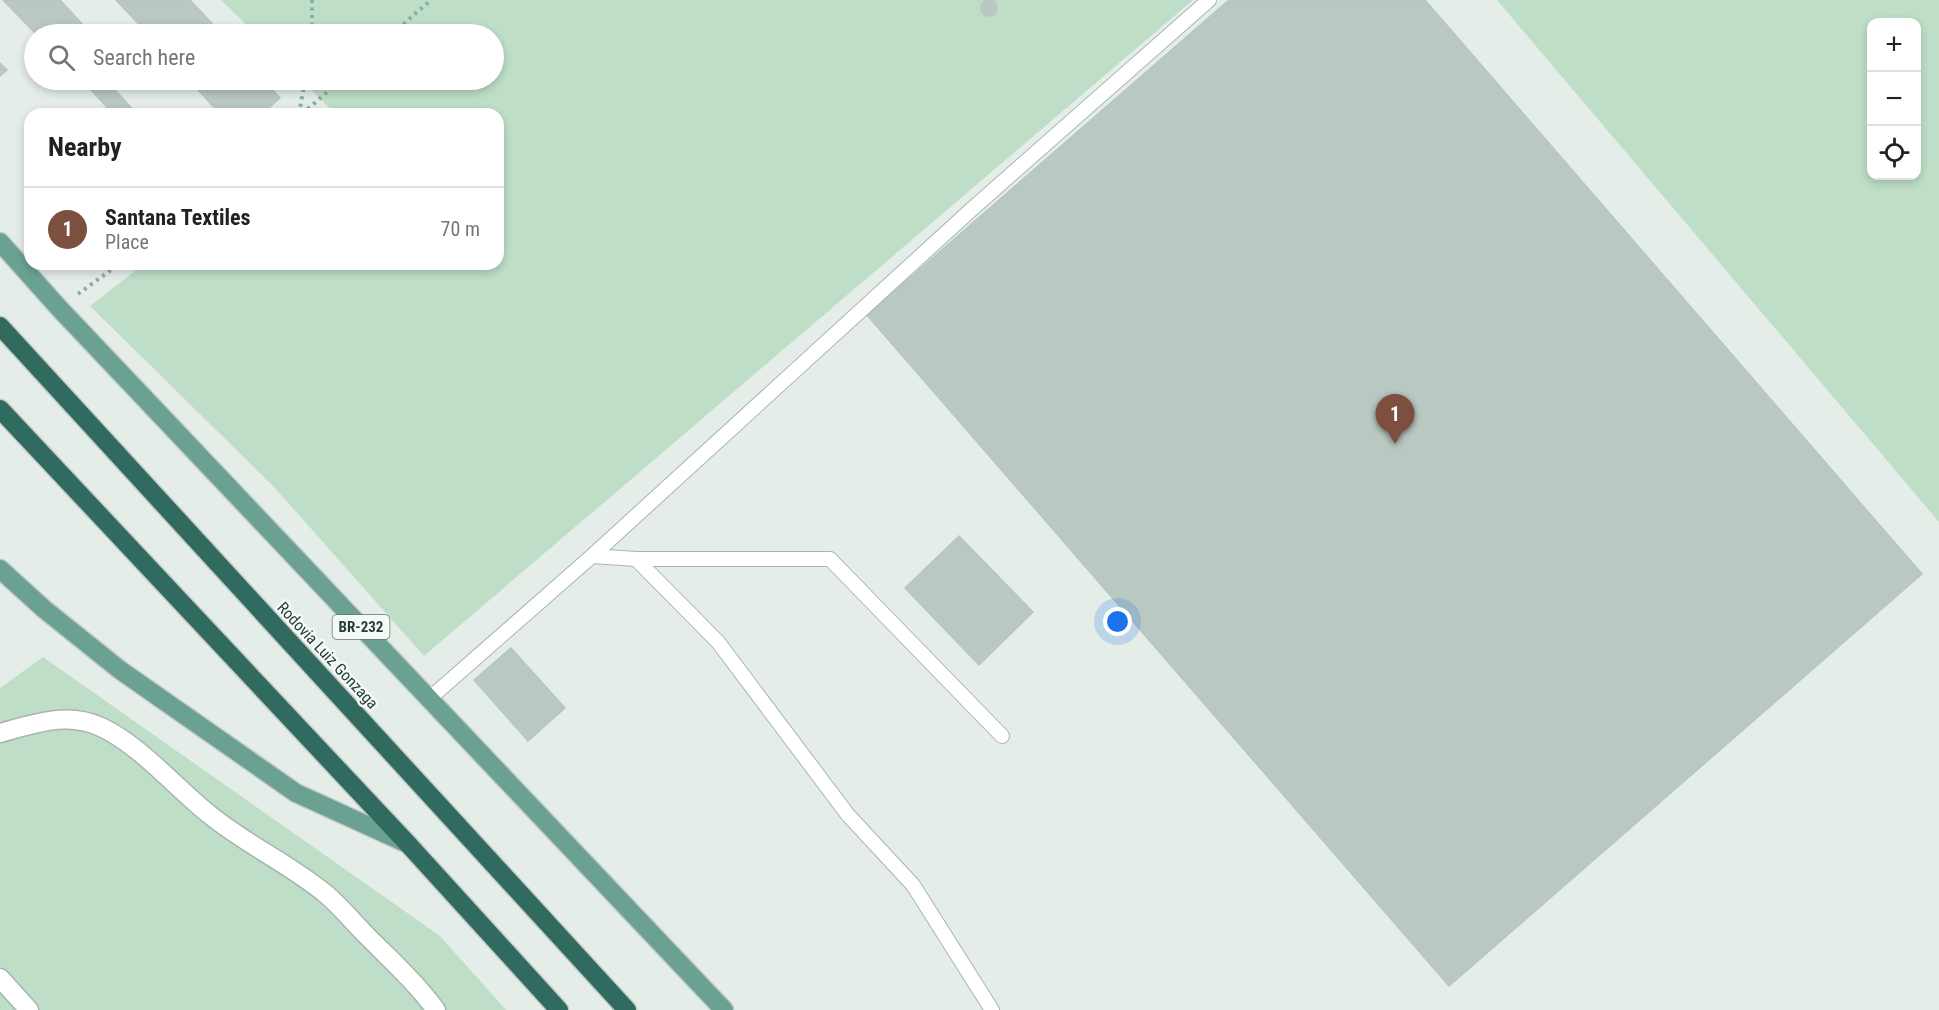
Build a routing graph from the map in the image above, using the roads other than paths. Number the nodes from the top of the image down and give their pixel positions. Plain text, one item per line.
1 (1209, 0) edge
2 (0, 242) edge
3 (24, 269) edge
4 (25, 270) edge
5 (0, 326) edge
6 (0, 409) edge
7 (592, 556) junction
8 (636, 560) junction
9 (0, 569) edge
10 (429, 699) junction
11 (0, 733) edge
12 (1002, 736) dead end
13 (408, 844) junction
14 (0, 978) edge
15 (29, 1010) edge
16 (436, 1010) edge
17 (559, 1010) edge
18 (627, 1010) edge
19 (724, 1010) edge
20 (992, 1010) edge

1 - 7 lane
2 - 3 main road, BR-232
4 - 10 main road, BR-232
5 - 18 highway, Rodovia Luiz Gonzaga
6 - 13 highway
7 - 8 lane
7 - 10 lane
8 - 12 lane
8 - 20 lane
9 - 13 main road
10 - 19 main road, BR-232
11 - 16 street
13 - 17 highway
14 - 15 street

